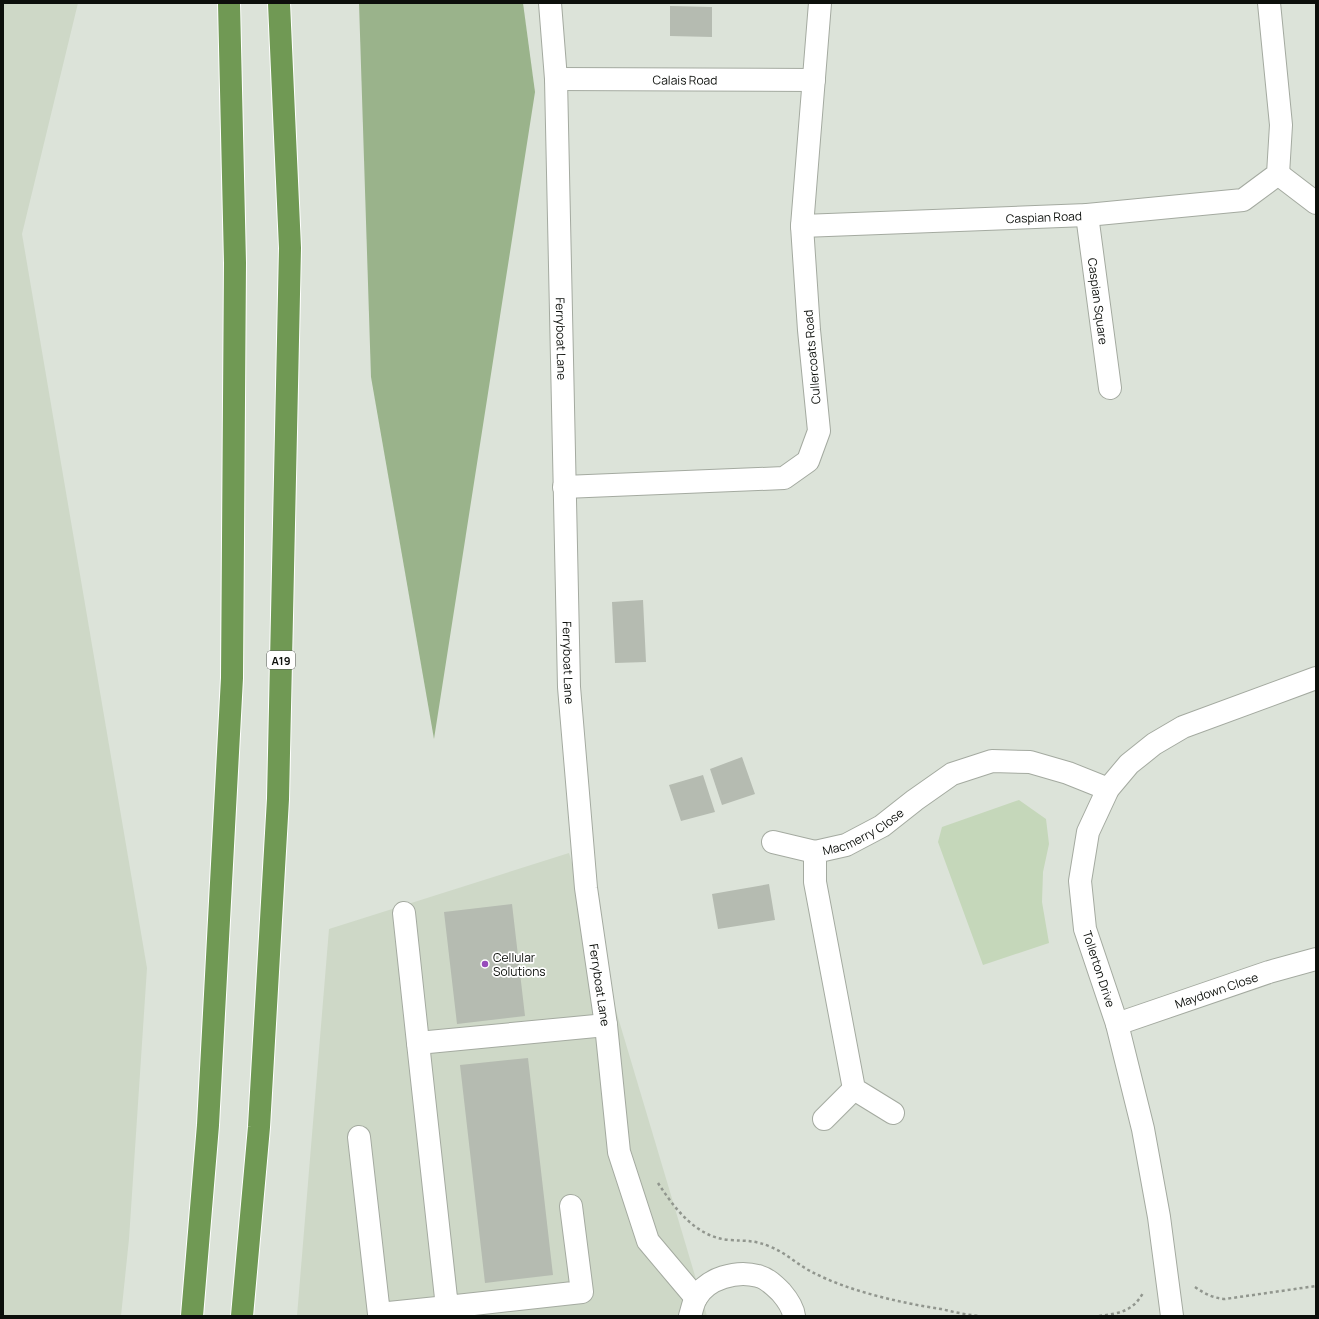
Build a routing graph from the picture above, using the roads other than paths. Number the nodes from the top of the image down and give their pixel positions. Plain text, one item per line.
1 (229, 3) edge
2 (279, 3) edge
3 (550, 3) edge
4 (820, 3) edge
5 (1269, 3) edge
6 (556, 79) junction
7 (814, 80) junction
8 (1278, 174) junction
9 (1316, 202) edge
10 (1087, 215) junction
11 (802, 226) junction
12 (1110, 388) dead end
13 (564, 487) junction
14 (1316, 678) edge
15 (1108, 789) junction
16 (773, 842) dead end
17 (815, 852) junction
18 (404, 913) dead end
19 (1316, 959) edge
20 (1117, 1024) junction
21 (606, 1025) junction
22 (418, 1043) junction
23 (854, 1089) junction
24 (893, 1113) dead end
25 (824, 1119) dead end
26 (359, 1137) dead end
27 (571, 1206) dead end
28 (447, 1307) junction
29 (693, 1307) edge
30 (192, 1316) edge
31 (242, 1316) edge
32 (794, 1316) edge
33 (1172, 1316) edge

1 - 30 highway
2 - 31 highway, A19
3 - 6 street, Ferryboat Lane
4 - 7 street, Cullercoats Road
5 - 8 street
6 - 7 street, Calais Road
6 - 13 street, Ferryboat Lane
7 - 11 street, Cullercoats Road
8 - 9 street
8 - 10 street, Caspian Road
10 - 11 street, Caspian Road
10 - 12 street, Caspian Square
11 - 13 street, Cullercoats Road
13 - 21 street, Ferryboat Lane
14 - 15 street, Tollerton Drive
15 - 17 street, Macmerry Close
15 - 20 street, Tollerton Drive
16 - 17 street
17 - 23 street, Macmerry Close
18 - 22 street
19 - 20 street, Maydown Close
20 - 33 street, Tollerton Drive
21 - 22 street
21 - 29 street, Ferryboat Lane
22 - 28 street
23 - 24 street
23 - 25 street
26 - 28 street
27 - 28 street
29 - 32 street

